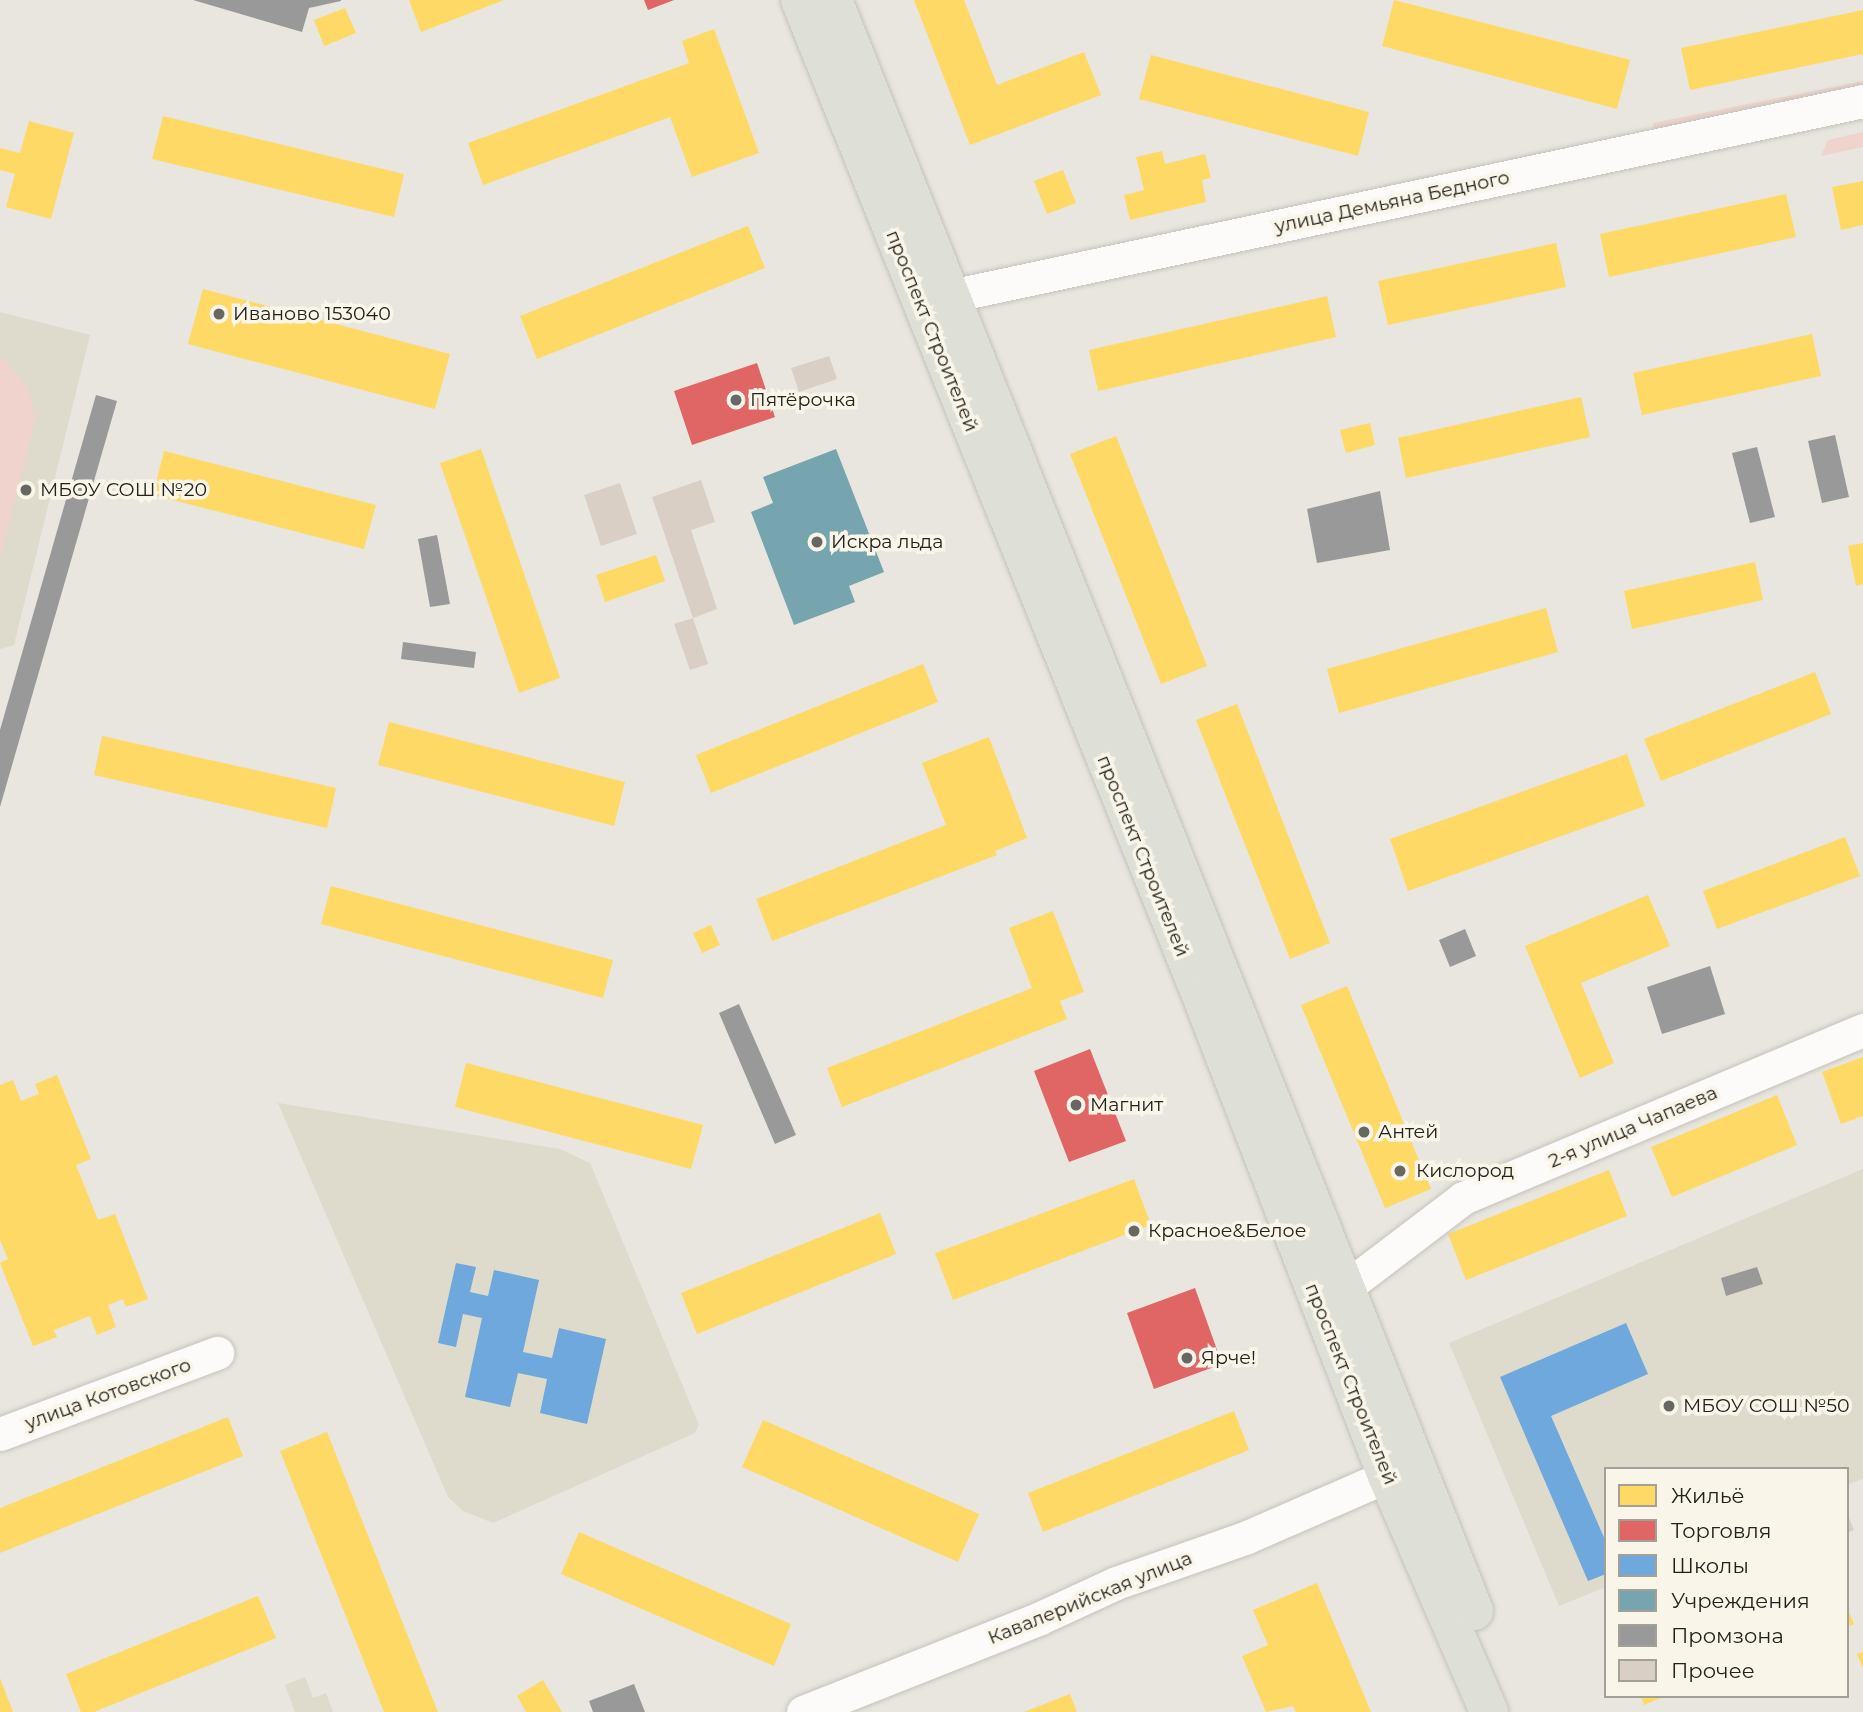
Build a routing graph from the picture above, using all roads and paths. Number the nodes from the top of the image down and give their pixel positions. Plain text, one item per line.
1 (800, 0) edge
2 (833, 0) edge
3 (1863, 101) edge
4 (935, 299) junction
5 (1863, 1030) edge
6 (1331, 1293) junction
7 (217, 1353) dead end
8 (0, 1434) edge
9 (1400, 1470) junction
10 (803, 1712) edge
11 (1489, 1712) edge
12 (1516, 1712) edge

1 - 4 main road, проспект Строителей
2 - 4 main road, проспект Строителей
3 - 4 street, улица Демьяна Бедного
4 - 6 main road, проспект Строителей
5 - 6 street, 2-я улица Чапаева
6 - 9 main road, проспект Строителей
7 - 8 street, улица Котовского
9 - 10 street, Кавалерийская улица
9 - 11 main road, проспект Строителей
9 - 12 main road, проспект Строителей

